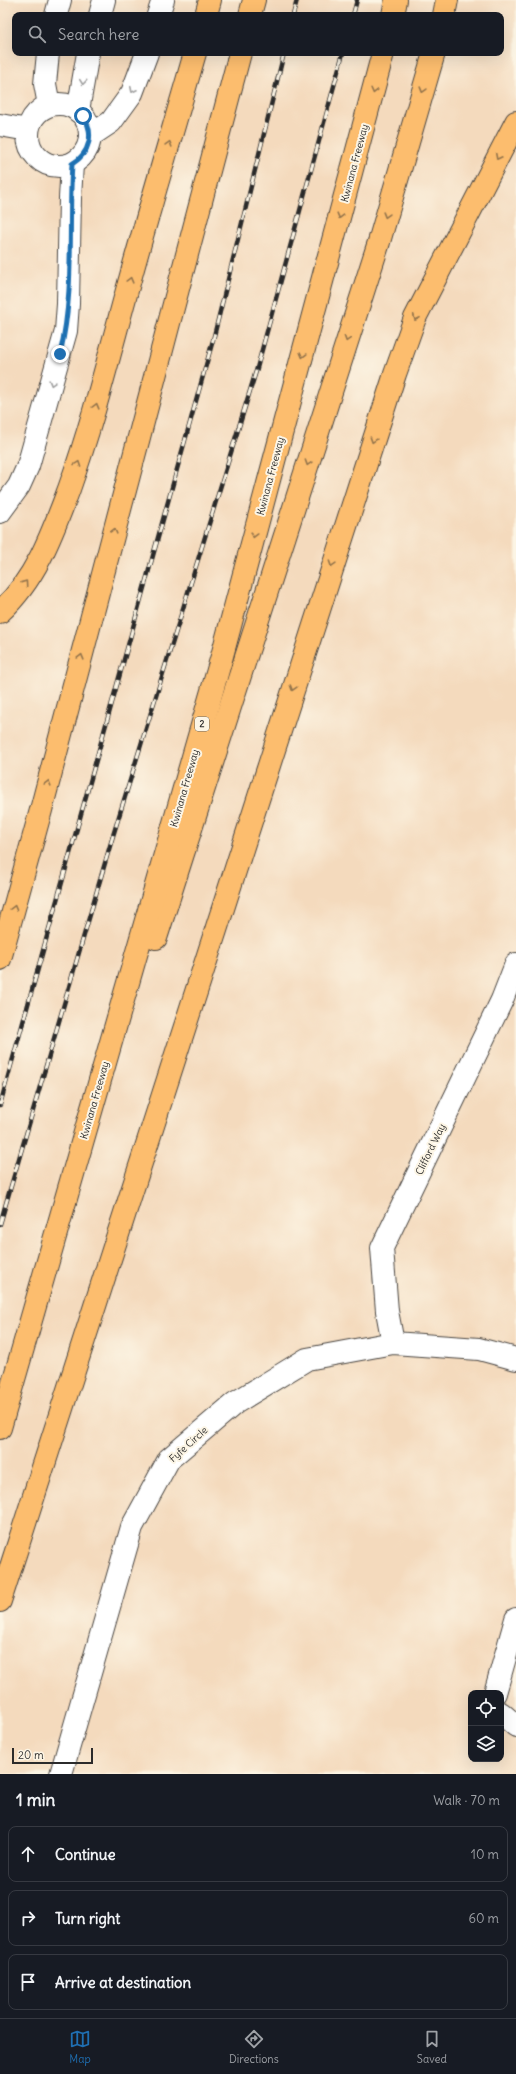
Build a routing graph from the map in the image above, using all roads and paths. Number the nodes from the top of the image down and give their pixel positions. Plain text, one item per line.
1 (60, 0) edge
2 (104, 0) edge
3 (163, 0) edge
4 (210, 0) edge
5 (254, 0) edge
6 (396, 0) edge
7 (447, 0) edge
8 (57, 12) edge
9 (101, 12) edge
10 (159, 12) edge
11 (207, 12) edge
12 (251, 12) edge
13 (394, 12) edge
14 (445, 12) edge
15 (48, 56) edge
16 (87, 56) edge
17 (146, 56) edge
18 (194, 56) edge
19 (239, 56) edge
20 (382, 56) edge
21 (433, 56) edge
22 (49, 105) junction
23 (78, 111) junction
24 (516, 122) edge
25 (0, 125) edge
26 (28, 130) junction
27 (90, 136) junction
28 (72, 164) junction
29 (0, 512) edge
30 (0, 612) edge
31 (0, 959) edge
32 (516, 964) edge
33 (509, 1003) edge
34 (393, 1343) junction
35 (516, 1359) edge
36 (10, 1393) junction
37 (0, 1428) edge
38 (0, 1601) edge
39 (516, 1618) edge
40 (496, 1690) edge
41 (504, 1716) edge
42 (516, 1726) edge
43 (62, 1774) edge

1 - 8 street
2 - 9 street
3 - 10 street
4 - 11 highway
5 - 12 highway
6 - 13 highway
7 - 14 highway
15 - 22 street
16 -> 23 street
17 -> 27 street
30 -> 18 highway
31 -> 19 highway
20 -> 36 highway, Kwinana Freeway / 2
21 -> 36 highway
22 - 23 street
22 - 26 street
23 - 27 street
24 -> 38 highway
25 - 26 street
26 - 28 street
27 - 28 street
28 -> 29 street
32 - 33 street, Clifford Way
33 - 34 street, Clifford Way
34 - 35 street, Fyfe Circle
34 - 43 street, Fyfe Circle
36 - 37 highway, Kwinana Freeway / 2
39 - 40 street
41 - 42 street

